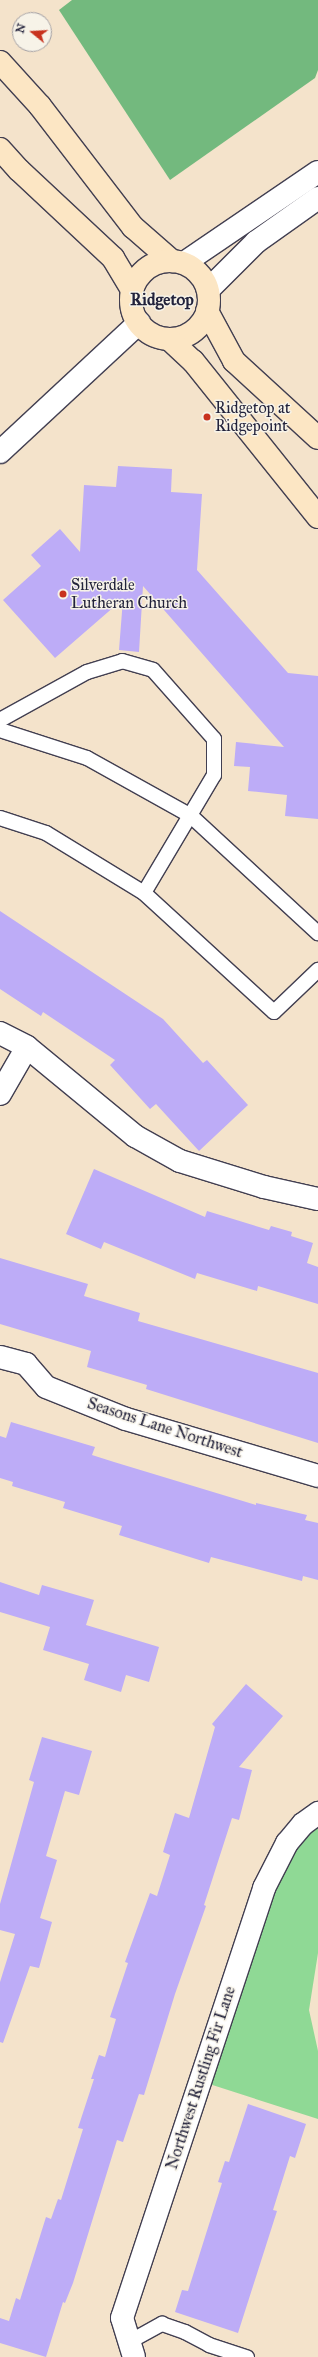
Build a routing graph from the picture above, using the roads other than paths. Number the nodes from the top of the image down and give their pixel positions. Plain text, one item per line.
1 (0, 62) edge
2 (0, 149) edge
3 (318, 172) edge
4 (318, 198) edge
5 (178, 262) junction
6 (132, 290) junction
7 (208, 300) junction
8 (138, 323) junction
9 (169, 339) junction
10 (318, 438) edge
11 (1, 448) edge
12 (318, 517) edge
13 (0, 720) edge
14 (0, 730) edge
15 (191, 816) junction
16 (0, 818) edge
17 (144, 893) junction
18 (318, 934) edge
19 (318, 970) edge
20 (0, 1033) edge
21 (27, 1047) junction
22 (0, 1094) edge
23 (318, 1199) edge
24 (0, 1356) edge
25 (318, 1476) edge
26 (318, 1813) edge
27 (132, 2349) edge
28 (247, 2357) edge

1 - 5 main road
2 - 6 main road
3 - 5 street
4 - 7 street
5 - 6 main road
5 - 7 main road
6 - 8 main road
7 - 9 main road
7 - 10 main road
8 - 9 main road
8 - 11 street
9 - 12 main road
13 - 15 lane
14 - 15 lane
15 - 17 lane
15 - 18 lane
16 - 17 lane
17 - 19 lane
20 - 21 street
21 - 22 street
21 - 23 street
24 - 25 street, Seasons Lane Northwest
26 - 27 street, Northwest Rustling Fir Lane
27 - 28 lane

